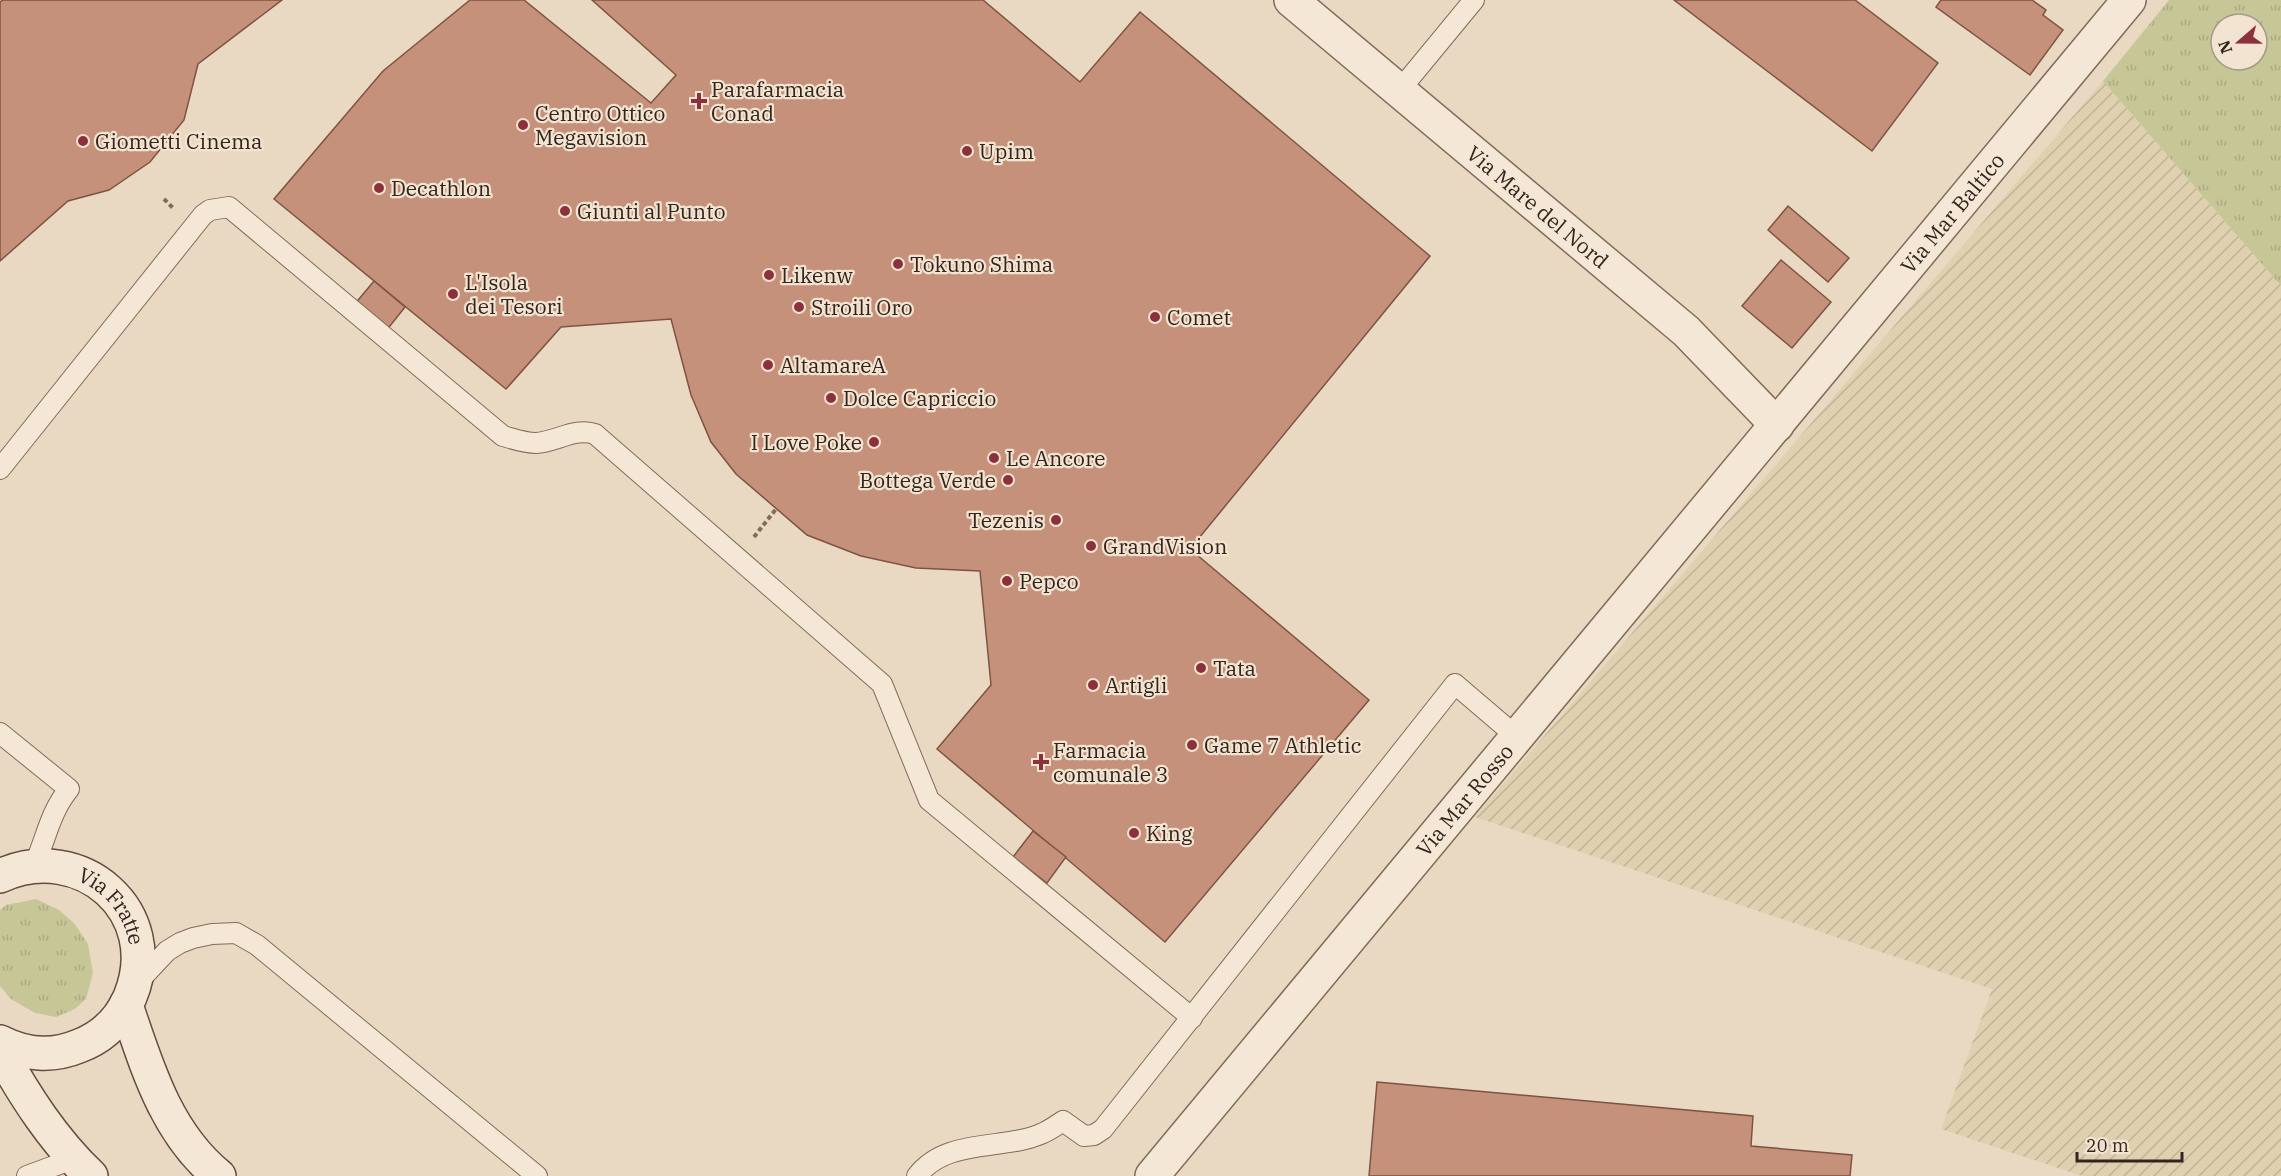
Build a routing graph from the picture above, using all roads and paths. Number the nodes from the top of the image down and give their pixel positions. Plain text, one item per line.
1 (1291, 0) edge
2 (1474, 0) edge
3 (2129, 0) edge
4 (1399, 91) junction
5 (1777, 425) junction
6 (0, 469) edge
7 (776, 509) dead end
8 (737, 558) junction
9 (0, 733) edge
10 (1517, 737) junction
11 (14, 866) edge
12 (130, 996) junction
13 (1192, 1018) junction
14 (0, 1042) edge
15 (0, 1051) edge
16 (940, 1158) junction
17 (82, 1168) edge
18 (29, 1176) edge
19 (219, 1176) edge
20 (537, 1176) edge
21 (899, 1176) edge
22 (917, 1176) edge
23 (1152, 1176) edge

1 - 4 street, Via Mare del Nord
2 - 4 lane
3 - 5 street, Via Mar Baltico
4 - 5 street, Via Mare del Nord
5 - 10 street, Via Mar Rosso
6 - 8 lane
7 - 8 path
8 - 13 lane
9 - 11 lane
10 - 13 lane
10 - 23 street, Via Mar Rosso
11 - 12 street, Via Fratte
12 - 14 street
12 - 19 street, Via Fratte
12 - 20 lane
13 - 16 lane
15 - 17 street
16 - 21 lane
16 - 22 lane
17 - 18 lane

